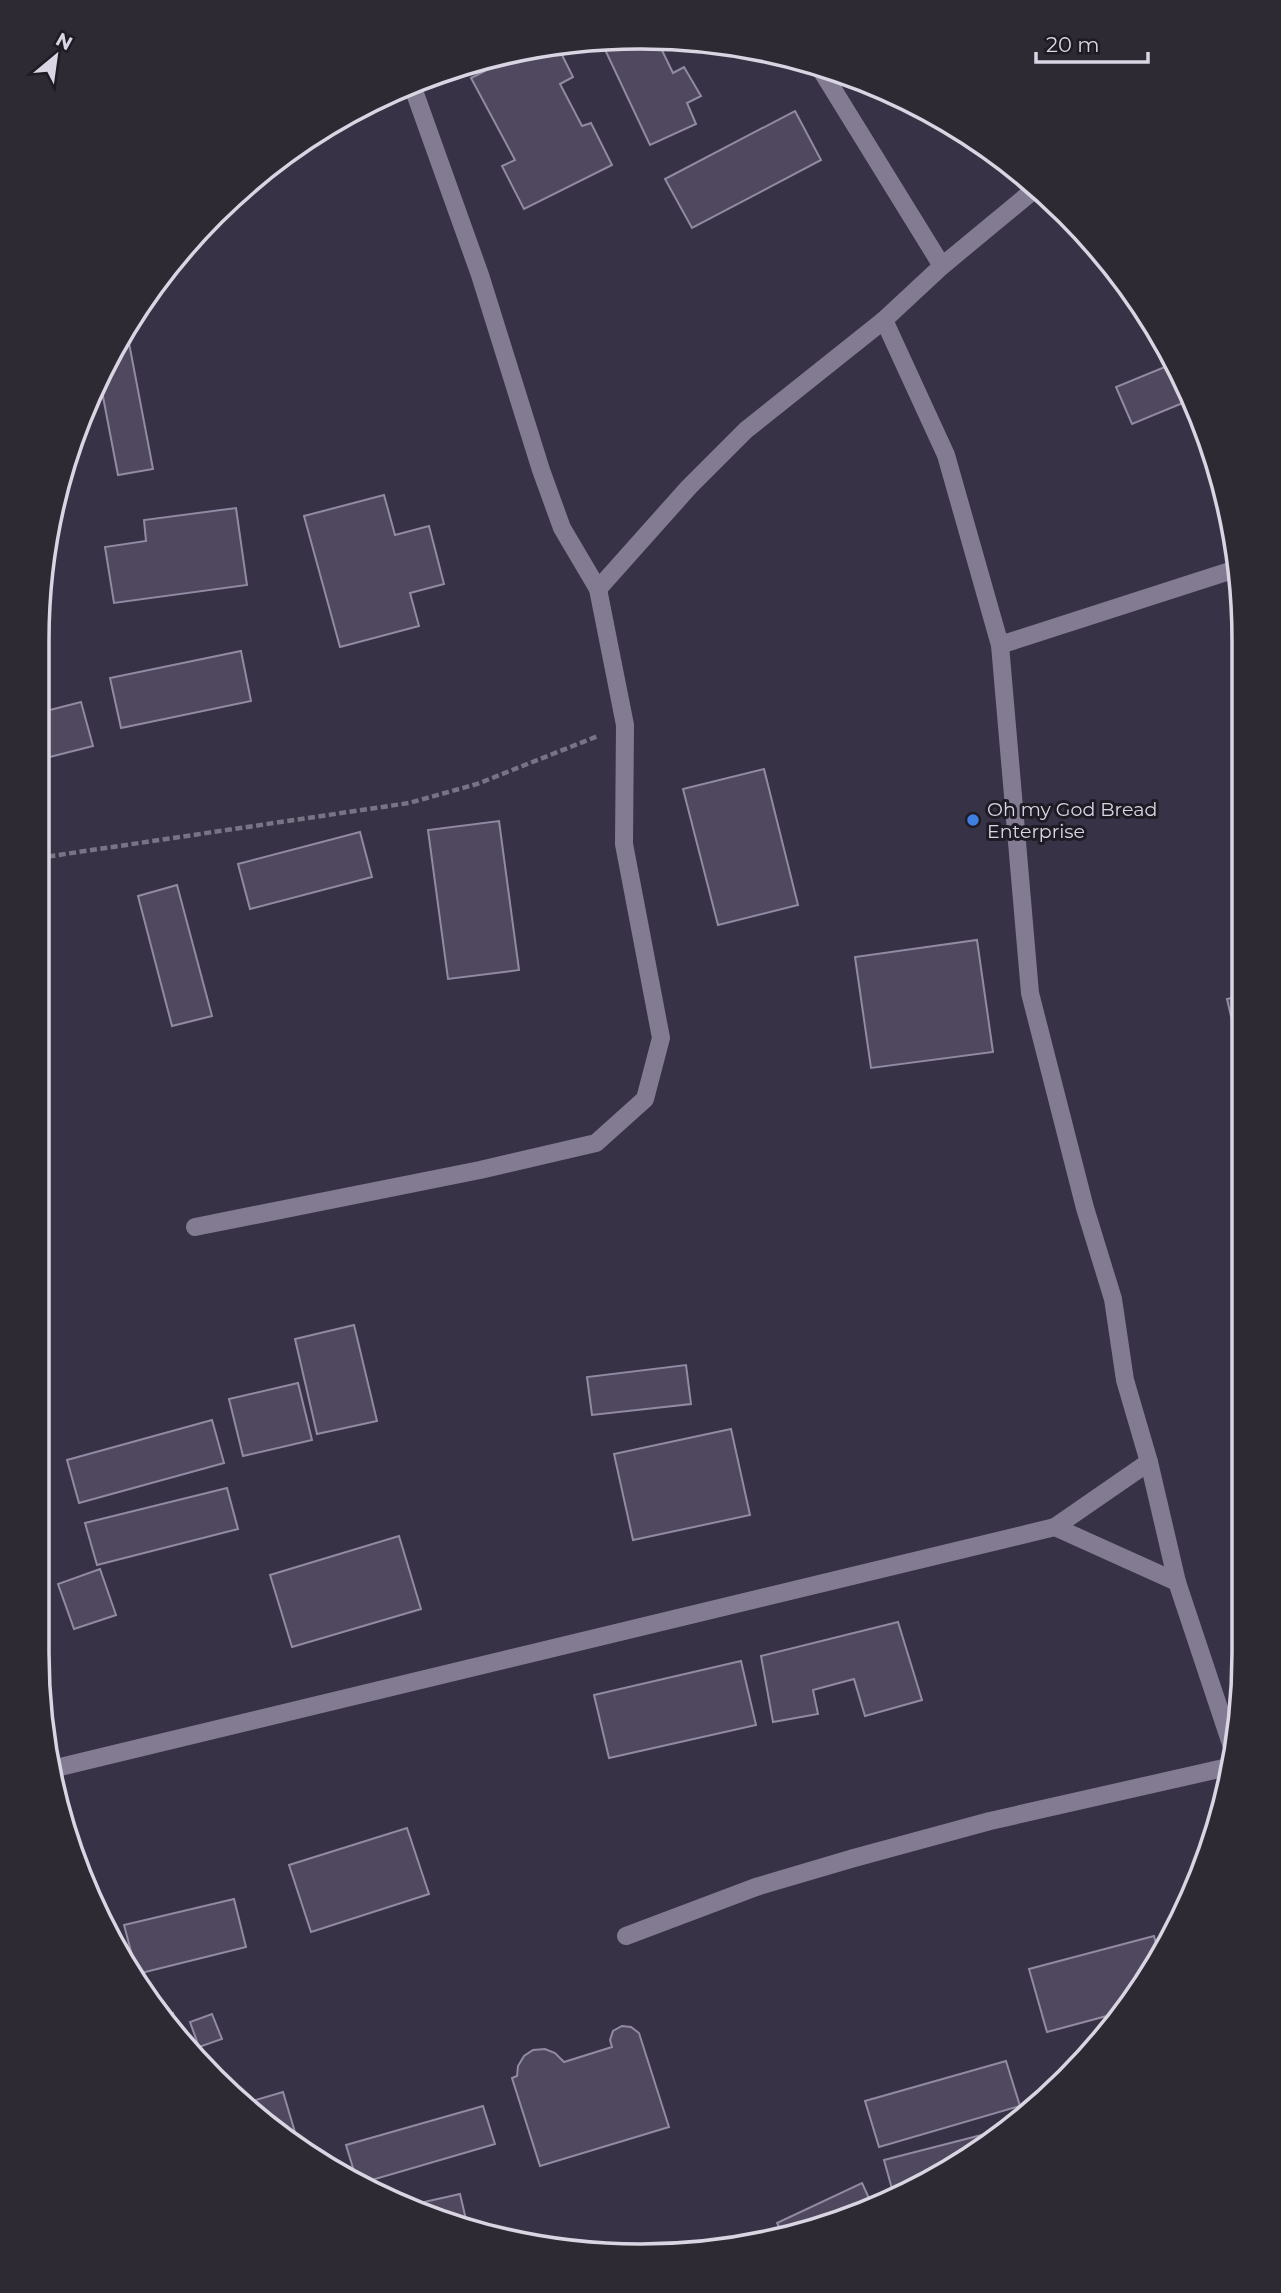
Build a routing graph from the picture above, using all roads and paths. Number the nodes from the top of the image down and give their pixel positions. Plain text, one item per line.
1 (826, 79) edge
2 (415, 94) edge
3 (1028, 194) edge
4 (942, 266) junction
5 (884, 320) junction
6 (1228, 572) edge
7 (598, 589) junction
8 (1000, 645) junction
9 (625, 725) junction
10 (49, 856) edge
11 (195, 1227) dead end
12 (1149, 1462) junction
13 (1055, 1527) junction
14 (1177, 1581) junction
15 (1227, 1731) edge
16 (60, 1767) edge
17 (1221, 1769) edge
18 (626, 1936) dead end

1 - 4 street
2 - 7 street
3 - 4 street
4 - 5 street
5 - 7 street
5 - 8 street
6 - 8 street
7 - 9 street
8 - 12 street
9 - 10 path
9 - 11 street
12 - 13 street
12 - 14 street
13 - 14 street
13 - 16 street
14 - 15 street
17 - 18 street

